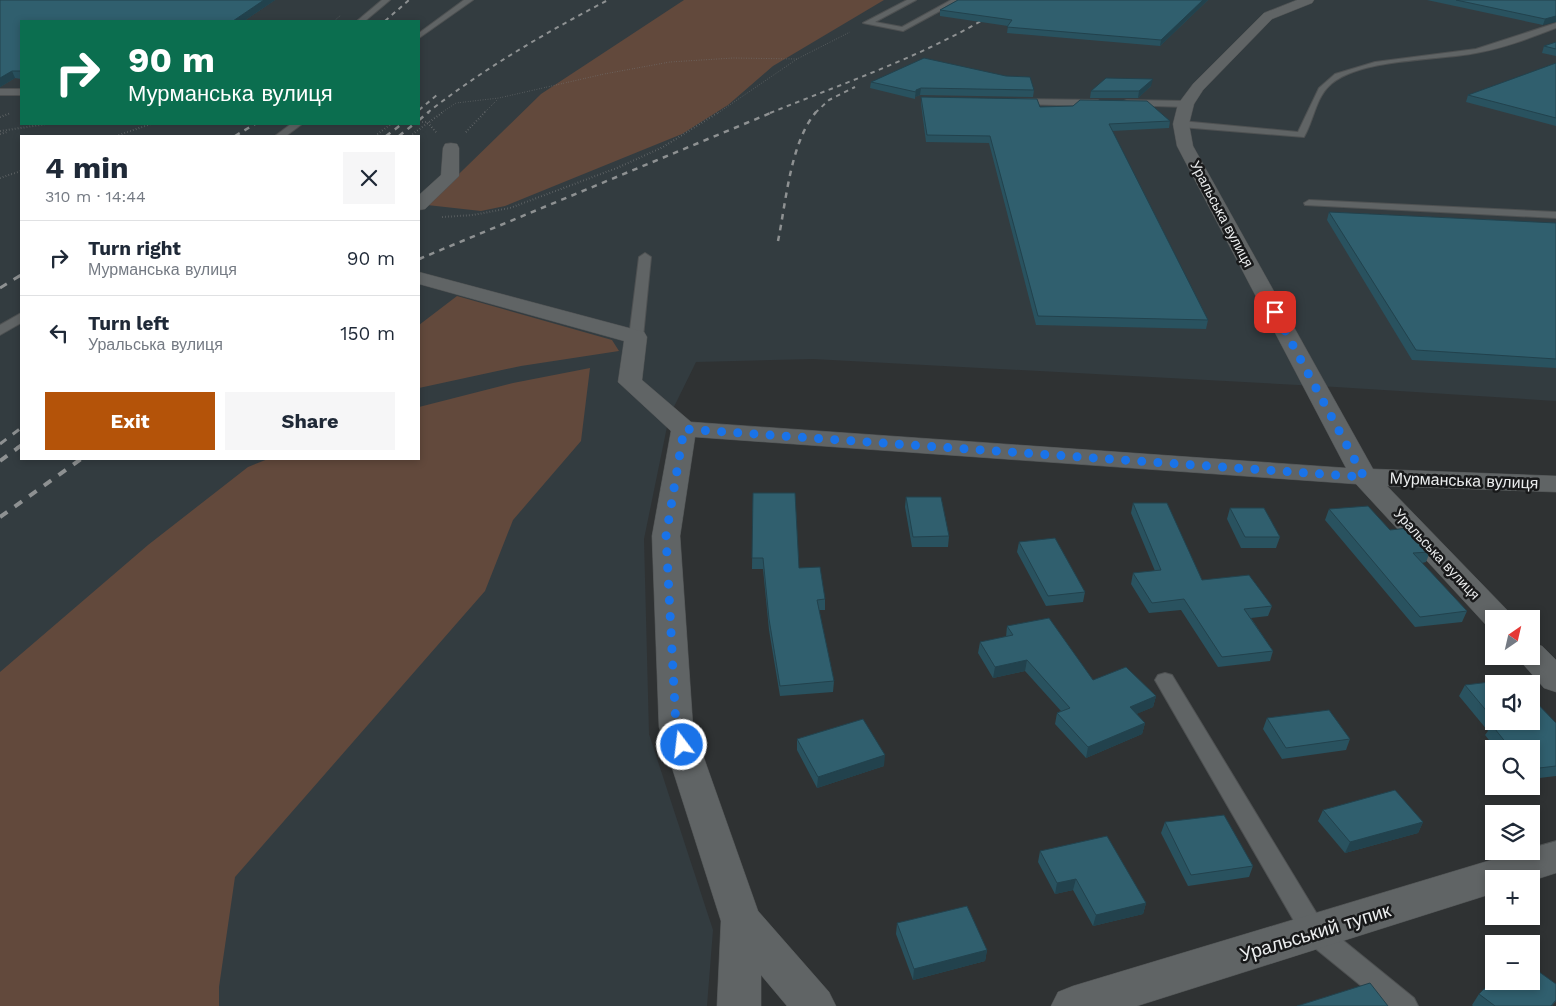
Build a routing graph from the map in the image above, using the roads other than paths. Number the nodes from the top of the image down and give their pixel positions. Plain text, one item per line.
1 (386, 0) edge
2 (469, 0) edge
3 (912, 0) edge
4 (956, 0) edge
5 (1308, 0) edge
6 (362, 20) edge
7 (1556, 25) edge
8 (420, 35) edge
9 (0, 92) edge
10 (20, 92) edge
11 (1009, 101) edge
12 (1186, 104) junction
13 (1181, 124) junction
14 (296, 125) edge
15 (281, 135) edge
16 (451, 148) road end
17 (1309, 203) dead end
18 (420, 204) edge
19 (1556, 215) edge
20 (645, 257) dead end
21 (420, 278) edge
22 (20, 318) edge
23 (0, 331) edge
24 (636, 337) junction
25 (684, 429) junction
26 (1364, 477) junction
27 (1556, 484) edge
28 (1490, 610) edge
29 (1540, 663) edge
30 (1165, 680) dead end
31 (1556, 680) edge
32 (1556, 856) edge
33 (741, 921) junction
34 (1314, 932) junction
35 (739, 1006) edge
36 (814, 1006) edge
37 (1073, 1006) edge
38 (1405, 1006) edge

1 - 6 lane
2 - 8 lane
3 - 4 lane
5 - 12 street, Уральська вулиця
7 - 13 lane
9 - 10 lane
11 - 12 lane
12 - 13 street, Уральська вулиця
13 - 26 street, Уральська вулиця
14 - 15 lane
16 - 18 street
17 - 19 lane
20 - 24 lane
21 - 24 street
22 - 23 lane
24 - 25 street
25 - 26 street, Мурманська вулиця
25 - 33 street
26 - 27 street, Мурманська вулиця
26 - 28 street, Уральська вулиця
29 - 31 street
30 - 34 lane
32 - 34 street, Уральський тупик
33 - 35 street
33 - 36 street
34 - 37 street, Уральський тупик
34 - 38 lane

